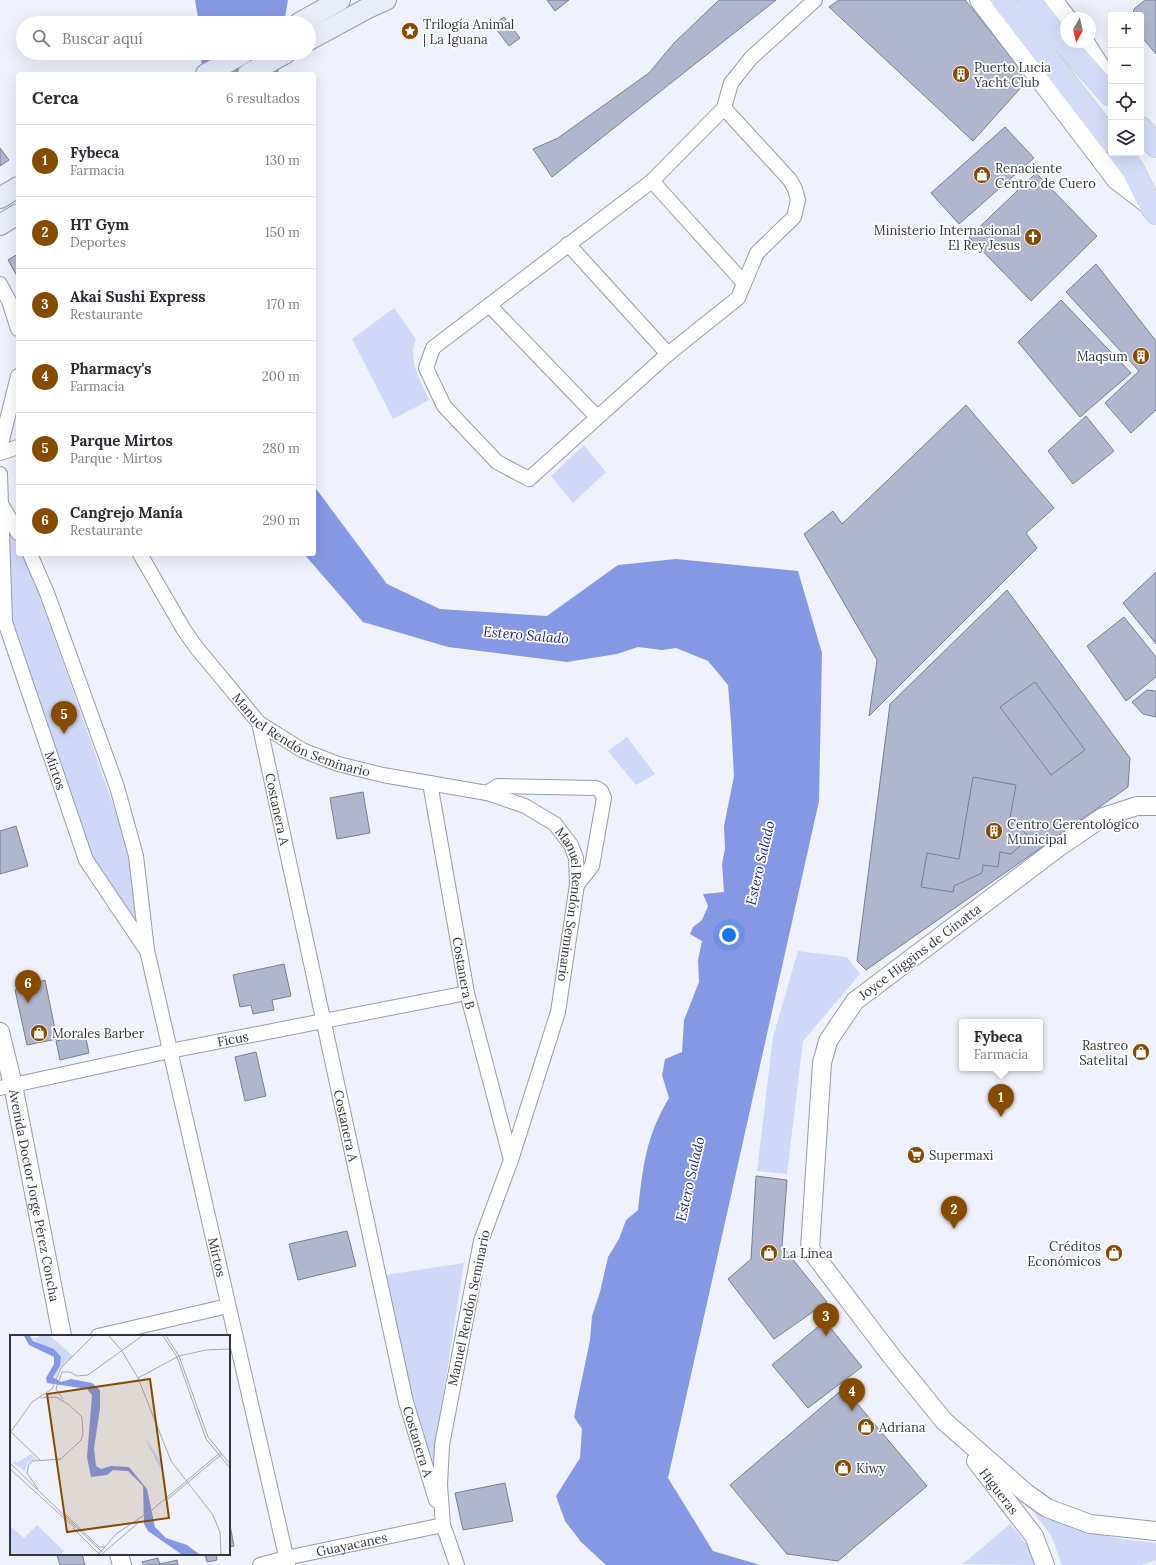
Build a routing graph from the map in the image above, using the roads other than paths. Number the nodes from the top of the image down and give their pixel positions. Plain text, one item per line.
1 (340, 0) edge
2 (386, 0) edge
3 (815, 0) edge
4 (979, 0) edge
5 (1003, 0) edge
6 (1030, 0) edge
7 (1053, 0) edge
8 (311, 16) edge
9 (1060, 21) edge
10 (1060, 25) edge
11 (316, 36) edge
12 (1077, 48) edge
13 (1089, 48) edge
14 (231, 60) edge
15 (273, 60) edge
16 (210, 72) edge
17 (252, 72) edge
18 (1108, 78) edge
19 (1108, 91) edge
20 (724, 108) junction
21 (1144, 132) edge
22 (1108, 137) edge
23 (1156, 146) edge
24 (1122, 156) edge
25 (652, 181) junction
26 (16, 188) edge
27 (0, 198) edge
28 (1153, 209) edge
29 (16, 215) edge
30 (0, 225) edge
31 (568, 244) junction
32 (744, 283) junction
33 (0, 284) edge
34 (489, 305) junction
35 (16, 323) edge
36 (668, 354) junction
37 (16, 384) edge
38 (597, 418) junction
39 (0, 448) edge
40 (16, 448) edge
41 (0, 453) edge
42 (0, 474) edge
43 (2, 505) junction
44 (16, 530) edge
45 (31, 556) edge
46 (141, 556) edge
47 (259, 723) junction
48 (430, 783) junction
49 (487, 793) junction
50 (1156, 806) edge
51 (577, 885) junction
52 (147, 950) junction
53 (467, 993) junction
54 (323, 1020) junction
55 (0, 1032) edge
56 (170, 1051) junction
57 (6, 1086) edge
58 (511, 1160) junction
59 (228, 1306) junction
60 (62, 1335) edge
61 (102, 1335) edge
62 (944, 1422) junction
63 (444, 1525) junction
64 (1156, 1531) edge
65 (119, 1555) edge
66 (287, 1562) edge
67 (122, 1565) edge
68 (260, 1565) edge
69 (457, 1565) edge
70 (1045, 1565) edge

1 - 8 main road
2 - 11 main road
3 - 20 street
4 - 28 street
5 - 22 main road
6 - 10 main road
7 - 9 street
12 - 19 main road
13 - 18 street
14 - 16 main road
15 - 17 main road
20 - 25 street
20 - 32 street
21 - 23 main road
24 - 28 main road
25 - 31 street
25 - 32 street
26 - 27 main road
29 - 30 main road
31 - 34 street
31 - 36 street
32 - 36 street
33 - 35 street
34 - 38 street
34 - 38 street
36 - 38 street
37 - 39 street
40 - 41 street
42 - 43 street, Mirtos
43 - 44 street, Mirtos
43 - 52 street, Mirtos
45 - 52 street, Mirtos
46 - 47 street, Manuel Rendón Seminario
47 - 48 street, Manuel Rendón Seminario
47 - 54 street, Costanera A
48 - 49 street, Manuel Rendón Seminario
48 - 53 street, Costanera B
49 - 51 street, Manuel Rendón Seminario
49 - 51 street
50 - 62 street, Joyce Higgins de Ginatta
51 - 58 street, Manuel Rendón Seminario
52 - 56 street, Mirtos
53 - 54 street, Ficus
53 - 58 street, Costanera B
54 - 56 street, Ficus
54 - 63 street, Costanera A
55 - 57 street, Avenida Doctor Jorge Pérez Concha
56 - 57 street, Ficus
56 - 59 street, Mirtos
57 - 60 street, Avenida Doctor Jorge Pérez Concha
58 - 63 street, Manuel Rendón Seminario
59 - 61 street
59 - 66 street, Mirtos
62 - 64 street
62 - 70 street, Higueras
63 - 66 street, Guayacanes
63 - 69 street, Manuel Rendón Seminario
65 - 67 street
66 - 68 street, Guayacanes

